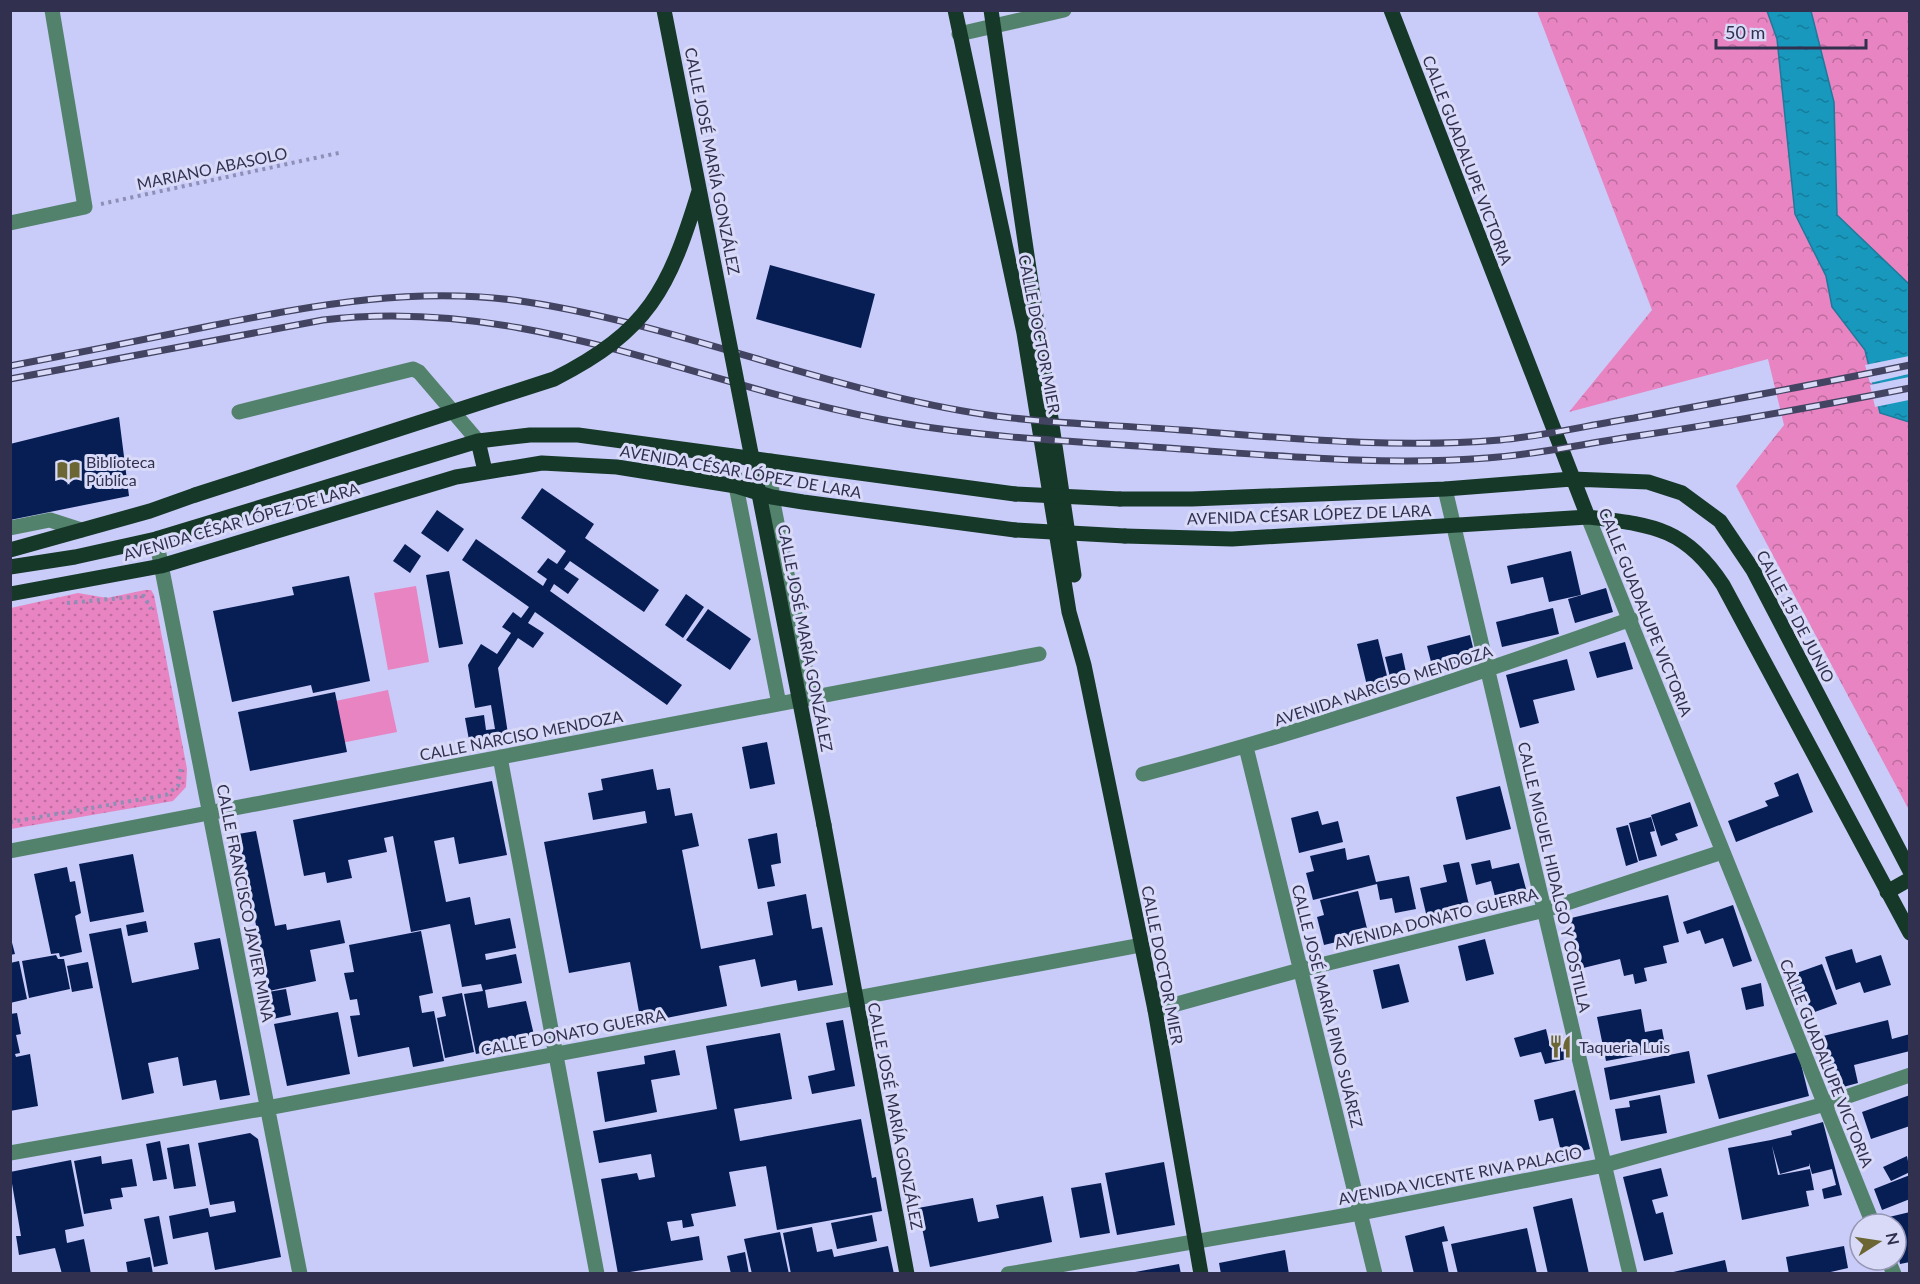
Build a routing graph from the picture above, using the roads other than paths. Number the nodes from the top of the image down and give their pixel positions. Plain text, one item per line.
1 (52, 10) edge
2 (664, 10) edge
3 (955, 10) edge
4 (991, 10) edge
5 (1064, 10) edge
6 (1391, 10) edge
7 (994, 27) junction
8 (959, 34) junction
9 (700, 188) junction
10 (10, 223) edge
11 (239, 412) dead end
12 (478, 441) junction
13 (732, 456) junction
14 (771, 461) junction
15 (485, 471) junction
16 (1572, 479) junction
17 (736, 486) junction
18 (1445, 489) junction
19 (772, 497) junction
20 (1588, 517) junction
21 (1454, 526) junction
22 (10, 528) edge
23 (81, 530) junction
24 (156, 538) junction
25 (10, 549) edge
26 (161, 566) junction
27 (10, 567) edge
28 (10, 594) edge
29 (1631, 620) junction
30 (1039, 654) dead end
31 (1084, 665) junction
32 (1487, 671) junction
33 (811, 697) junction
34 (779, 704) junction
35 (1246, 747) junction
36 (500, 758) junction
37 (1143, 774) dead end
38 (210, 813) junction
39 (10, 851) edge
40 (1722, 852) junction
41 (1910, 872) edge
42 (1910, 879) edge
43 (1887, 892) junction
44 (1545, 910) junction
45 (1910, 933) edge
46 (1141, 945) junction
47 (1300, 970) junction
48 (855, 999) junction
49 (1155, 1010) junction
50 (556, 1053) junction
51 (1910, 1075) edge
52 (1825, 1104) junction
53 (267, 1108) junction
54 (10, 1153) edge
55 (1605, 1165) junction
56 (1869, 1212) edge
57 (1360, 1213) junction
58 (1195, 1241) junction
59 (300, 1274) edge
60 (597, 1274) edge
61 (907, 1274) edge
62 (1008, 1274) edge
63 (1201, 1274) edge
64 (1375, 1274) edge
65 (1630, 1274) edge

1 - 10 street
2 - 9 main road, CALLE JOSÉ MARÍA GONZÁLEZ, bridge
3 - 8 main road, CALLE DOCTOR MIER
4 - 7 main road, CALLE DOCTOR MIER
5 - 7 street
6 - 16 main road, CALLE GUADALUPE VICTORIA
7 - 8 street
7 - 31 main road, CALLE DOCTOR MIER
8 - 31 main road, CALLE DOCTOR MIER
9 - 23 main road, bridge
9 - 48 main road, CALLE JOSÉ MARÍA GONZÁLEZ, bridge
11 - 12 street
12 - 13 main road, AVENIDA CÉSAR LÓPEZ DE LARA
12 - 15 main road
12 - 24 main road, AVENIDA CÉSAR LÓPEZ DE LARA
13 - 14 main road, AVENIDA CÉSAR LÓPEZ DE LARA
13 - 17 street
14 - 18 main road, AVENIDA CÉSAR LÓPEZ DE LARA, bridge
14 - 19 street
15 - 17 main road, AVENIDA CÉSAR LÓPEZ DE LARA
15 - 26 main road, AVENIDA CÉSAR LÓPEZ DE LARA
16 - 18 main road, AVENIDA CÉSAR LÓPEZ DE LARA
16 - 20 main road, CALLE GUADALUPE VICTORIA
16 - 41 main road, CALLE 15 DE JUNIO
17 - 19 main road, AVENIDA CÉSAR LÓPEZ DE LARA
17 - 34 street
18 - 21 street, CALLE MIGUEL HIDALGO Y COSTILLA
19 - 21 main road, AVENIDA CÉSAR LÓPEZ DE LARA, bridge
19 - 33 street
20 - 21 main road, AVENIDA CÉSAR LÓPEZ DE LARA
20 - 29 street, CALLE GUADALUPE VICTORIA
20 - 43 main road
21 - 32 street, CALLE MIGUEL HIDALGO Y COSTILLA
22 - 23 street
23 - 25 main road
24 - 26 street, CALLE FRANCISCO JAVIER MINA
24 - 27 main road, AVENIDA CÉSAR LÓPEZ DE LARA
26 - 28 main road, AVENIDA CÉSAR LÓPEZ DE LARA
26 - 38 street, CALLE FRANCISCO JAVIER MINA
29 - 32 street, AVENIDA NARCISO MENDOZA
29 - 40 street, CALLE GUADALUPE VICTORIA
30 - 33 street, CALLE NARCISO MENDOZA
31 - 46 main road, CALLE DOCTOR MIER
32 - 35 street, AVENIDA NARCISO MENDOZA
32 - 44 street, CALLE MIGUEL HIDALGO Y COSTILLA
33 - 34 street, CALLE NARCISO MENDOZA
34 - 36 street, CALLE NARCISO MENDOZA
35 - 37 street, AVENIDA NARCISO MENDOZA
35 - 47 street, CALLE JOSÉ MARÍA PINO SUÁREZ
36 - 38 street, CALLE NARCISO MENDOZA
36 - 50 street
38 - 39 street, CALLE NARCISO MENDOZA
38 - 53 street, CALLE FRANCISCO JAVIER MINA
40 - 44 street, AVENIDA DONATO GUERRA
40 - 52 street, CALLE GUADALUPE VICTORIA
42 - 43 main road
43 - 45 main road
44 - 47 street, AVENIDA DONATO GUERRA
44 - 55 street, CALLE MIGUEL HIDALGO Y COSTILLA
46 - 48 street, CALLE DONATO GUERRA
46 - 49 main road, CALLE DOCTOR MIER
47 - 49 street, AVENIDA DONATO GUERRA
47 - 57 street, CALLE JOSÉ MARÍA PINO SUÁREZ
48 - 50 street, CALLE DONATO GUERRA
48 - 61 main road, CALLE JOSÉ MARÍA GONZÁLEZ
49 - 58 main road, CALLE DOCTOR MIER
50 - 53 street, CALLE DONATO GUERRA
50 - 60 street
51 - 52 street, AVENIDA VICENTE RIVA PALACIO
52 - 55 street, AVENIDA VICENTE RIVA PALACIO
52 - 56 street, CALLE GUADALUPE VICTORIA
53 - 54 street, CALLE DONATO GUERRA
53 - 59 street, CALLE FRANCISCO JAVIER MINA
55 - 57 street, AVENIDA VICENTE RIVA PALACIO
55 - 65 street, CALLE MIGUEL HIDALGO Y COSTILLA
57 - 58 street, AVENIDA VICENTE RIVA PALACIO
57 - 64 street, CALLE JOSÉ MARÍA PINO SUÁREZ
58 - 62 street, AVENIDA VICENTE RIVA PALACIO
58 - 63 main road, CALLE DOCTOR MIER

